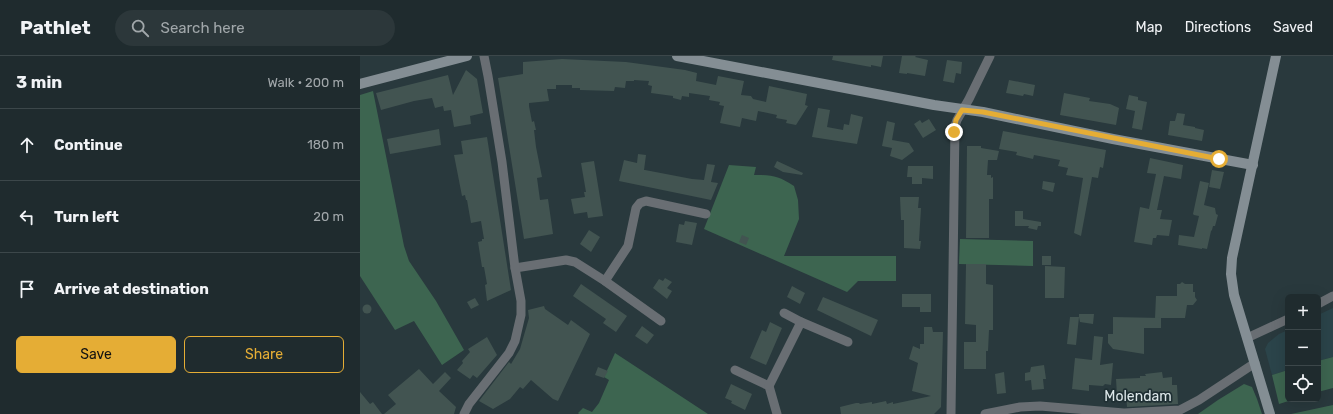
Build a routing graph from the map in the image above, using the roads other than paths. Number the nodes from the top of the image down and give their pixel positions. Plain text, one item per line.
1 (467, 56) edge
2 (484, 56) edge
3 (677, 56) edge
4 (990, 56) edge
5 (1276, 56) edge
6 (360, 84) edge
7 (962, 110) junction
8 (1253, 165) junction
9 (706, 214) dead end
10 (515, 268) junction
11 (605, 281) junction
12 (1333, 296) edge
13 (1321, 302) edge
14 (784, 313) dead end
15 (1285, 320) edge
16 (661, 322) dead end
17 (801, 322) junction
18 (1247, 338) junction
19 (848, 342) dead end
20 (1255, 363) junction
21 (735, 370) dead end
22 (770, 386) junction
23 (464, 414) edge
24 (777, 414) edge
25 (951, 414) edge
26 (984, 414) edge
27 (1270, 414) edge

1 - 6 street
2 - 10 street
3 - 7 street
4 - 7 street
5 - 8 street
7 - 8 street
7 - 25 street
8 - 18 street
9 - 11 street
10 - 11 street
10 - 23 street
11 - 16 street
12 - 13 street
14 - 17 street
15 - 18 street
17 - 19 street
17 - 22 street
18 - 20 street
20 - 26 street, Molendam
20 - 27 street
21 - 22 street
22 - 24 street

